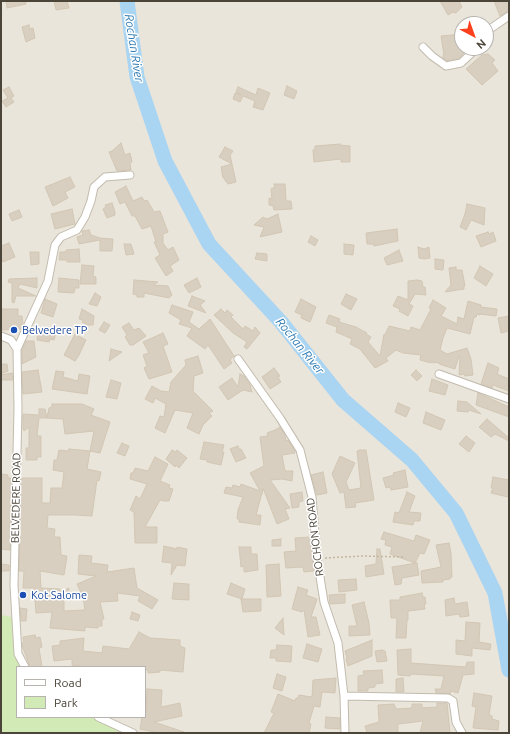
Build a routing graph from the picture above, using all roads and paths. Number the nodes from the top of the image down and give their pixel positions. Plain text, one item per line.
1 (509, 16) edge
2 (494, 26) edge
3 (423, 47) dead end
4 (468, 56) edge
5 (130, 174) dead end
6 (1, 336) edge
7 (17, 349) junction
8 (238, 359) dead end
9 (439, 374) dead end
10 (509, 398) edge
11 (404, 557) dead end
12 (317, 558) junction
13 (24, 666) edge
14 (344, 696) junction
15 (100, 718) edge
16 (133, 733) edge
17 (345, 733) edge
18 (462, 733) edge

1 - 2 street
3 - 4 street
5 - 7 street
6 - 7 street
7 - 13 street, BELVEDERE ROAD
8 - 12 street, ROCHON ROAD
9 - 10 street
11 - 12 path
12 - 14 street, ROCHON ROAD
14 - 17 street, ROCHON ROAD
14 - 18 street
15 - 16 street

